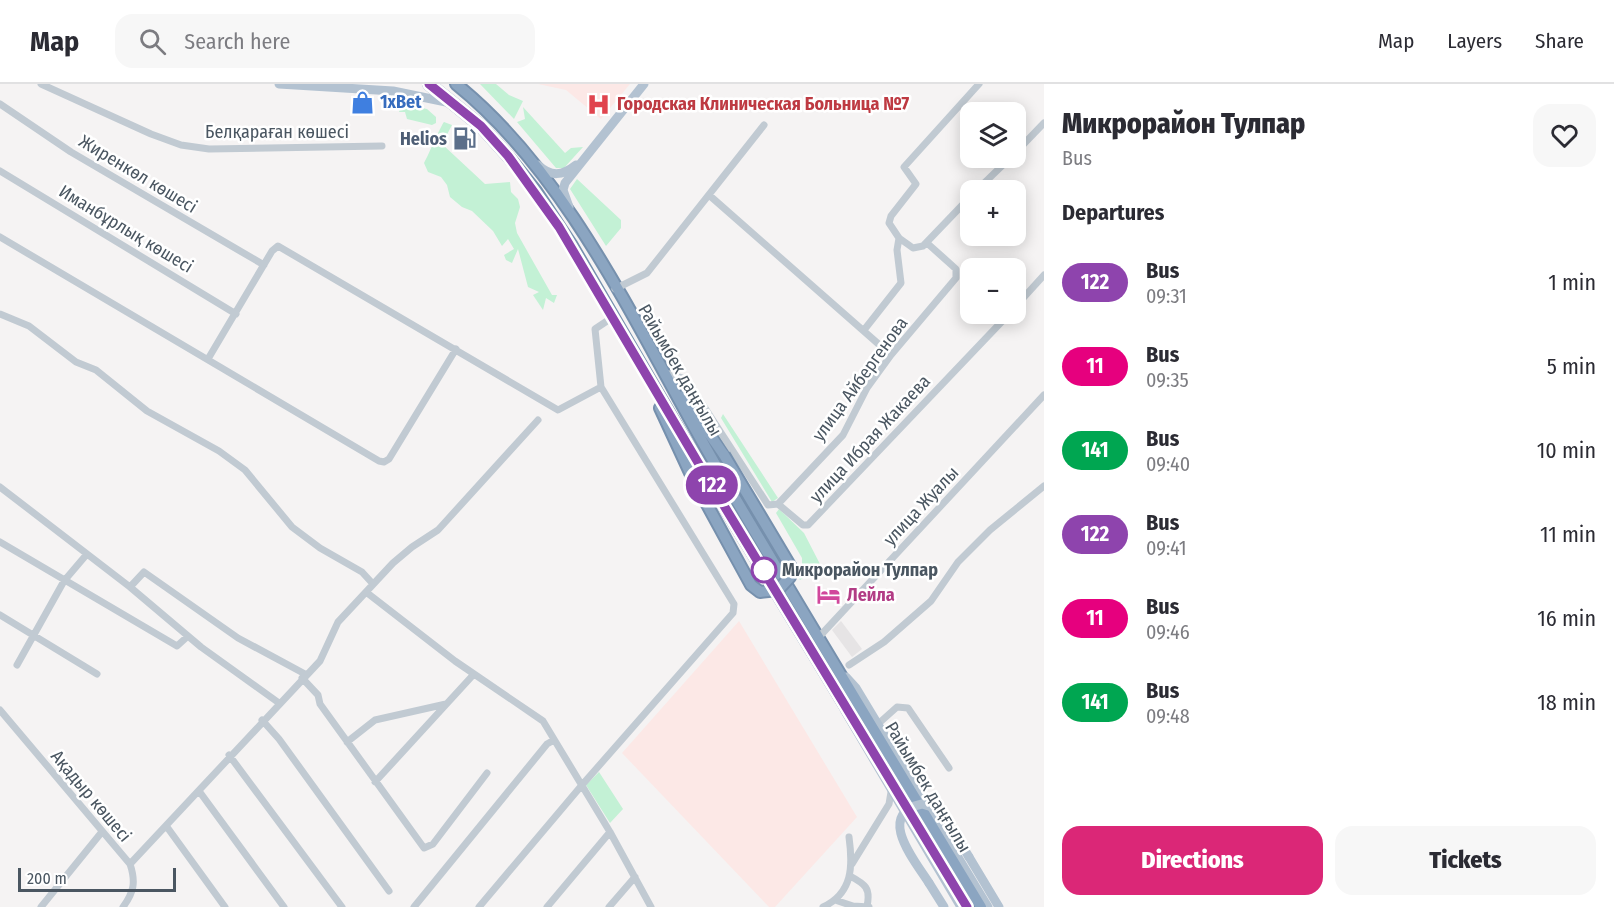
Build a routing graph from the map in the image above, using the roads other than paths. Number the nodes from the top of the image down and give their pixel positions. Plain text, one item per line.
1 (41, 84) edge
2 (279, 84) edge
3 (403, 84) edge
4 (429, 84) edge
5 (456, 84) edge
6 (644, 84) edge
7 (979, 84) edge
8 (393, 91) junction
9 (454, 103) junction
10 (0, 104) edge
11 (1044, 123) edge
12 (764, 125) dead end
13 (1026, 142) edge
14 (382, 146) dead end
15 (533, 161) junction
16 (580, 162) junction
17 (1000, 168) edge
18 (0, 171) edge
19 (987, 180) edge
20 (709, 195) junction
21 (960, 208) edge
22 (584, 236) junction
23 (0, 237) edge
24 (899, 238) junction
25 (927, 243) junction
26 (264, 265) junction
27 (1044, 275) edge
28 (615, 290) junction
29 (1026, 295) edge
30 (0, 314) edge
31 (236, 314) junction
32 (613, 317) junction
33 (1000, 324) edge
34 (864, 330) junction
35 (456, 349) junction
36 (891, 355) junction
37 (208, 358) junction
38 (655, 358) junction
39 (642, 366) junction
40 (666, 373) junction
41 (601, 387) junction
42 (1044, 395) edge
43 (713, 416) junction
44 (538, 420) dead end
45 (703, 422) junction
46 (0, 486) edge
47 (1044, 486) edge
48 (778, 504) junction
49 (0, 542) edge
50 (87, 554) junction
51 (64, 581) junction
52 (373, 584) junction
53 (130, 587) junction
54 (366, 592) junction
55 (0, 615) edge
56 (33, 635) junction
57 (188, 636) junction
58 (819, 638) junction
59 (17, 665) dead end
60 (844, 668) junction
61 (97, 674) dead end
62 (474, 674) junction
63 (303, 676) junction
64 (839, 694) junction
65 (279, 703) junction
66 (446, 704) junction
67 (0, 710) edge
68 (262, 720) junction
69 (878, 724) junction
70 (554, 741) junction
71 (347, 742) junction
72 (229, 755) junction
73 (950, 768) dead end
74 (487, 773) dead end
75 (375, 782) junction
76 (582, 785) junction
77 (199, 791) junction
78 (891, 792) junction
79 (900, 807) junction
80 (886, 810) junction
81 (167, 827) junction
82 (101, 832) junction
83 (610, 832) junction
84 (849, 837) dead end
85 (130, 864) junction
86 (852, 864) junction
87 (850, 876) junction
88 (635, 877) junction
89 (389, 891) dead end
90 (835, 900) junction
91 (868, 906) edge
92 (41, 907) edge
93 (123, 907) edge
94 (225, 907) edge
95 (284, 907) edge
96 (342, 907) edge
97 (414, 907) edge
98 (478, 907) edge
99 (547, 907) edge
100 (609, 907) edge
101 (651, 907) edge
102 (823, 907) edge
103 (944, 907) edge
104 (961, 907) edge
105 (967, 907) edge
106 (981, 907) edge
107 (988, 907) edge
108 (999, 907) edge

1 - 14 street, Белқараған көшесі
2 - 8 main road
3 - 8 main road
4 - 9 highway, Райымбек даңғылы
5 - 15 highway, Райымбек даңғылы
6 - 16 main road
7 - 24 street
8 - 9 main road
9 - 32 highway, Райымбек даңғылы
10 - 26 street, Жиренкөл көшесі
11 - 13 street
12 - 20 street
15 - 16 main road
15 - 22 highway, Райымбек даңғылы
16 - 22 main road
17 - 19 street
18 - 31 street, Иманбұрлық көшесі
20 - 28 street
20 - 34 street
21 - 25 street
22 - 28 highway, Райымбек даңғылы
23 - 37 street
24 - 25 street
24 - 34 street
25 - 36 street, улица Айбергенова
26 - 31 street
26 - 35 street
27 - 29 street
28 - 38 highway, Райымбек даңғылы
30 - 52 street
31 - 37 street
32 - 39 highway, Райымбек даңғылы
32 - 41 street
33 - 48 street, улица Ибрая Жакаева
34 - 36 street
35 - 37 street
35 - 41 street
36 - 48 street, улица Айбергенова
38 - 40 highway
38 - 58 highway, Райымбек даңғылы
39 - 45 highway, bridge
39 - 64 highway, Райымбек даңғылы
40 - 43 street
40 - 45 highway
41 - 76 street
42 - 58 street, улица Жуалы
43 - 45 street
43 - 48 street, улица Ибрая Жакаева
44 - 52 street
46 - 50 street
47 - 60 street
49 - 51 street
50 - 51 street
50 - 53 street
51 - 56 street
51 - 57 street
52 - 54 street
53 - 57 street
53 - 63 street
54 - 62 street
54 - 63 street
55 - 56 street
56 - 59 street
56 - 61 street
57 - 65 street
58 - 60 highway, Райымбек даңғылы
60 - 69 main road
60 - 106 highway, Райымбек даңғылы
62 - 66 street
62 - 70 street
63 - 65 street
63 - 71 street
64 - 78 main road
64 - 105 highway, Райымбек даңғылы
65 - 68 street
66 - 71 street
66 - 75 street
67 - 82 street, Ақадыр көшесі
68 - 72 street
68 - 89 street
69 - 73 street
69 - 107 main road
70 - 76 street
70 - 97 street
71 - 75 street
72 - 77 street
72 - 96 street
74 - 75 street
76 - 83 street
76 - 98 street
77 - 81 street
77 - 95 street
78 - 79 main road
78 - 80 street
79 - 80 street
79 - 104 main road
80 - 86 street
81 - 85 street
81 - 94 street
82 - 85 street, Ақадыр көшесі
82 - 92 street
83 - 88 street
83 - 99 street
84 - 86 street
85 - 93 street, Ақадыр көшесі
86 - 87 street
87 - 90 street
87 - 91 street
88 - 100 street
88 - 101 street
90 - 91 street
90 - 102 street
103 - 108 main road, bridge

